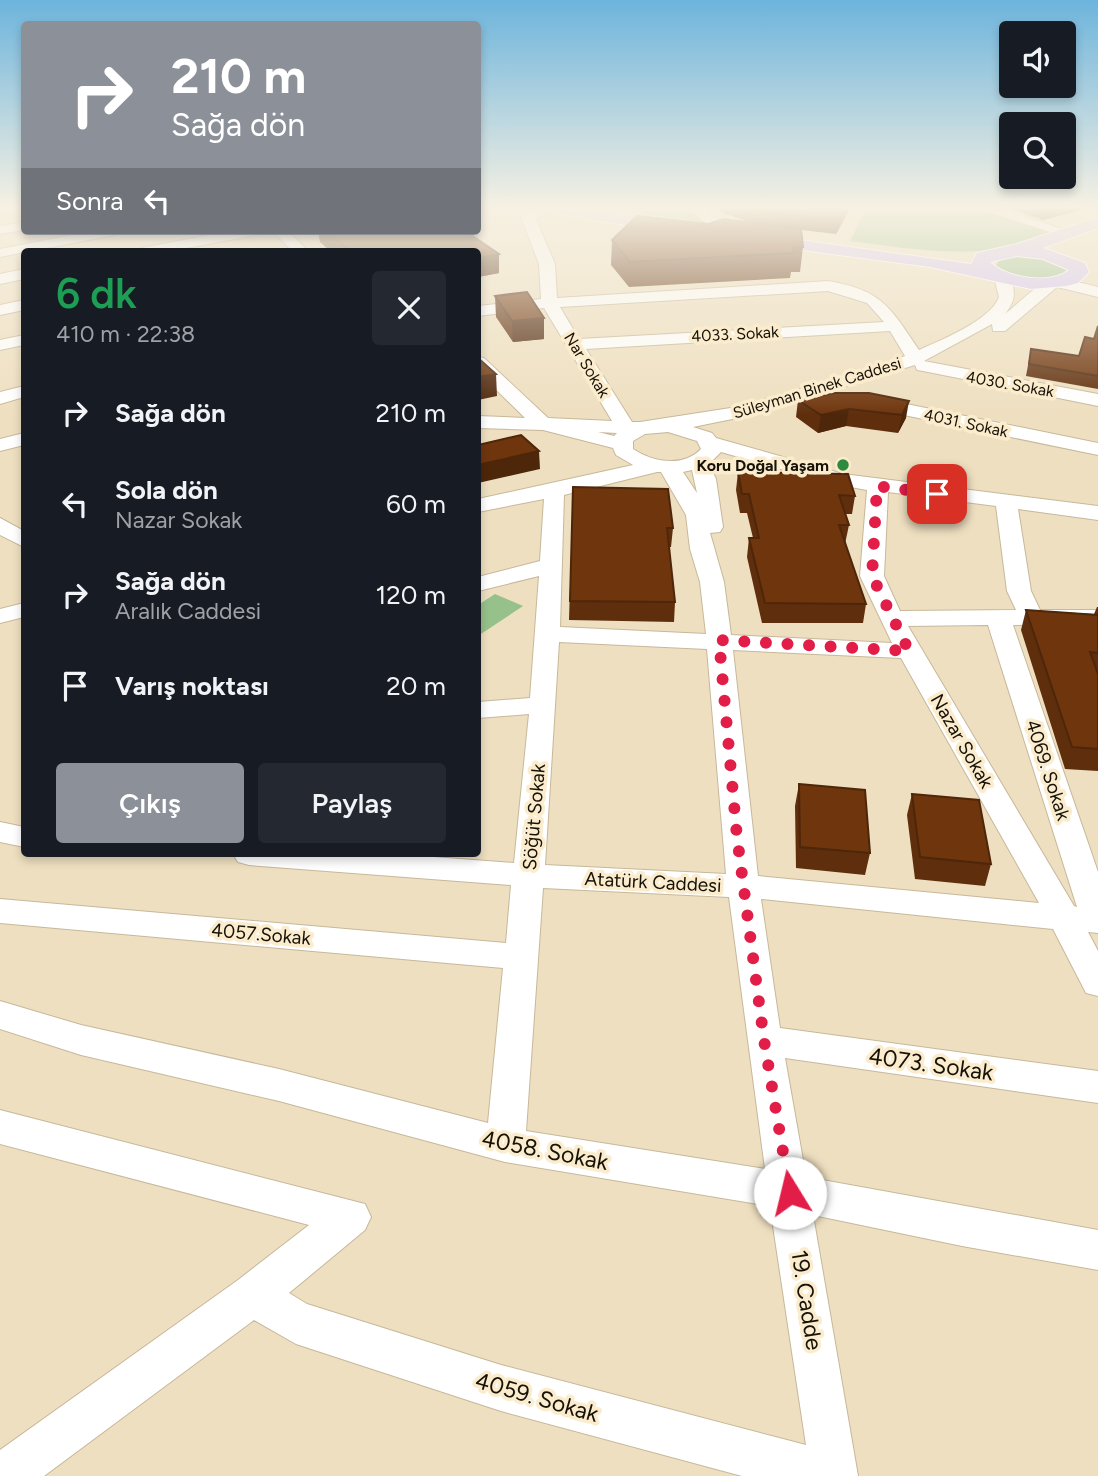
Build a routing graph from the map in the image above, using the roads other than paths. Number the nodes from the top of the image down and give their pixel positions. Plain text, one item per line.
1 (548, 277) edge
2 (997, 277) edge
3 (1012, 277) edge
4 (1075, 277) edge
5 (1055, 282) junction
6 (1098, 292) edge
7 (549, 303) junction
8 (21, 306) edge
9 (0, 310) edge
10 (481, 311) edge
11 (895, 326) junction
12 (21, 341) edge
13 (575, 344) junction
14 (0, 345) edge
15 (919, 362) junction
16 (481, 365) edge
17 (21, 393) edge
18 (835, 395) junction
19 (0, 398) edge
20 (1098, 400) edge
21 (481, 422) edge
22 (543, 424) junction
23 (669, 426) junction
24 (628, 438) junction
25 (21, 440) edge
26 (0, 445) edge
27 (1098, 449) edge
28 (705, 450) junction
29 (661, 466) junction
30 (877, 486) junction
31 (549, 492) junction
32 (517, 496) junction
33 (1006, 502) junction
34 (481, 504) edge
35 (1098, 513) edge
36 (552, 565) junction
37 (712, 582) junction
38 (481, 583) edge
39 (21, 612) edge
40 (0, 616) edge
41 (1098, 617) edge
42 (891, 619) junction
43 (1032, 619) junction
44 (999, 620) junction
45 (547, 634) junction
46 (719, 640) junction
47 (909, 651) junction
48 (543, 705) junction
49 (481, 710) edge
50 (0, 832) edge
51 (21, 836) edge
52 (293, 857) edge
53 (530, 873) junction
54 (744, 886) junction
55 (0, 911) edge
56 (1065, 918) junction
57 (1098, 920) edge
58 (522, 957) junction
59 (1098, 983) edge
60 (0, 1015) edge
61 (764, 1040) junction
62 (1098, 1087) edge
63 (0, 1126) edge
64 (505, 1144) junction
65 (790, 1193) junction
66 (1098, 1250) edge
67 (253, 1295) junction
68 (4, 1476) edge
69 (833, 1476) edge

1 - 7 street
2 - 15 street, Süleyman Binek Caddesi
3 - 5 main road
4 - 5 main road
5 - 6 street
5 - 15 street, Süleyman Binek Caddesi
7 - 10 street
7 - 11 street
7 - 13 street, Nar Sokak
8 - 9 street
11 - 13 street, 4033. Sokak
11 - 15 street
12 - 14 street
13 - 24 street, Nar Sokak
15 - 18 street, Süleyman Binek Caddesi
15 - 20 street, 4030. Sokak
15 - 23 street, Süleyman Binek Caddesi
16 - 22 street
17 - 19 street
18 - 27 street, 4031. Sokak
18 - 28 street, Süleyman Binek Caddesi
21 - 22 street
22 - 24 street
23 - 24 street
23 - 28 street
24 - 29 street
24 - 32 street
25 - 26 street
28 - 29 street
28 - 30 street
28 - 37 street
29 - 31 street
29 - 37 street
30 - 33 street
30 - 42 street, Nazar Sokak
31 - 32 street
31 - 36 street, Söğüt Sokak
32 - 34 street
33 - 35 street
33 - 43 street
36 - 38 street
36 - 45 street, Söğüt Sokak
37 - 46 street, 19. Cadde
39 - 40 street
41 - 43 street
42 - 44 street
42 - 47 street, Nazar Sokak
43 - 44 street
44 - 57 street, 4069. Sokak
45 - 46 street
45 - 48 street, Söğüt Sokak
46 - 47 street
46 - 54 street, 19. Cadde
47 - 56 street, Nazar Sokak
48 - 49 street
48 - 53 street, Söğüt Sokak
50 - 51 street
52 - 53 street, Atatürk Caddesi
53 - 54 street, Atatürk Caddesi
53 - 58 street, Söğüt Sokak
54 - 56 street, Atatürk Caddesi
54 - 61 street, 19. Cadde
55 - 58 street, 4057.Sokak
56 - 57 street, Atatürk Caddesi
56 - 59 street, Nazar Sokak
58 - 64 street, Söğüt Sokak
60 - 64 street, 4058. Sokak
61 - 62 street, 4073. Sokak
61 - 65 street, 19. Cadde
63 - 67 street
64 - 65 street, 4058. Sokak
65 - 66 street, 4058. Sokak
65 - 69 street, 19. Cadde
67 - 68 street
67 - 69 street, 4059. Sokak

